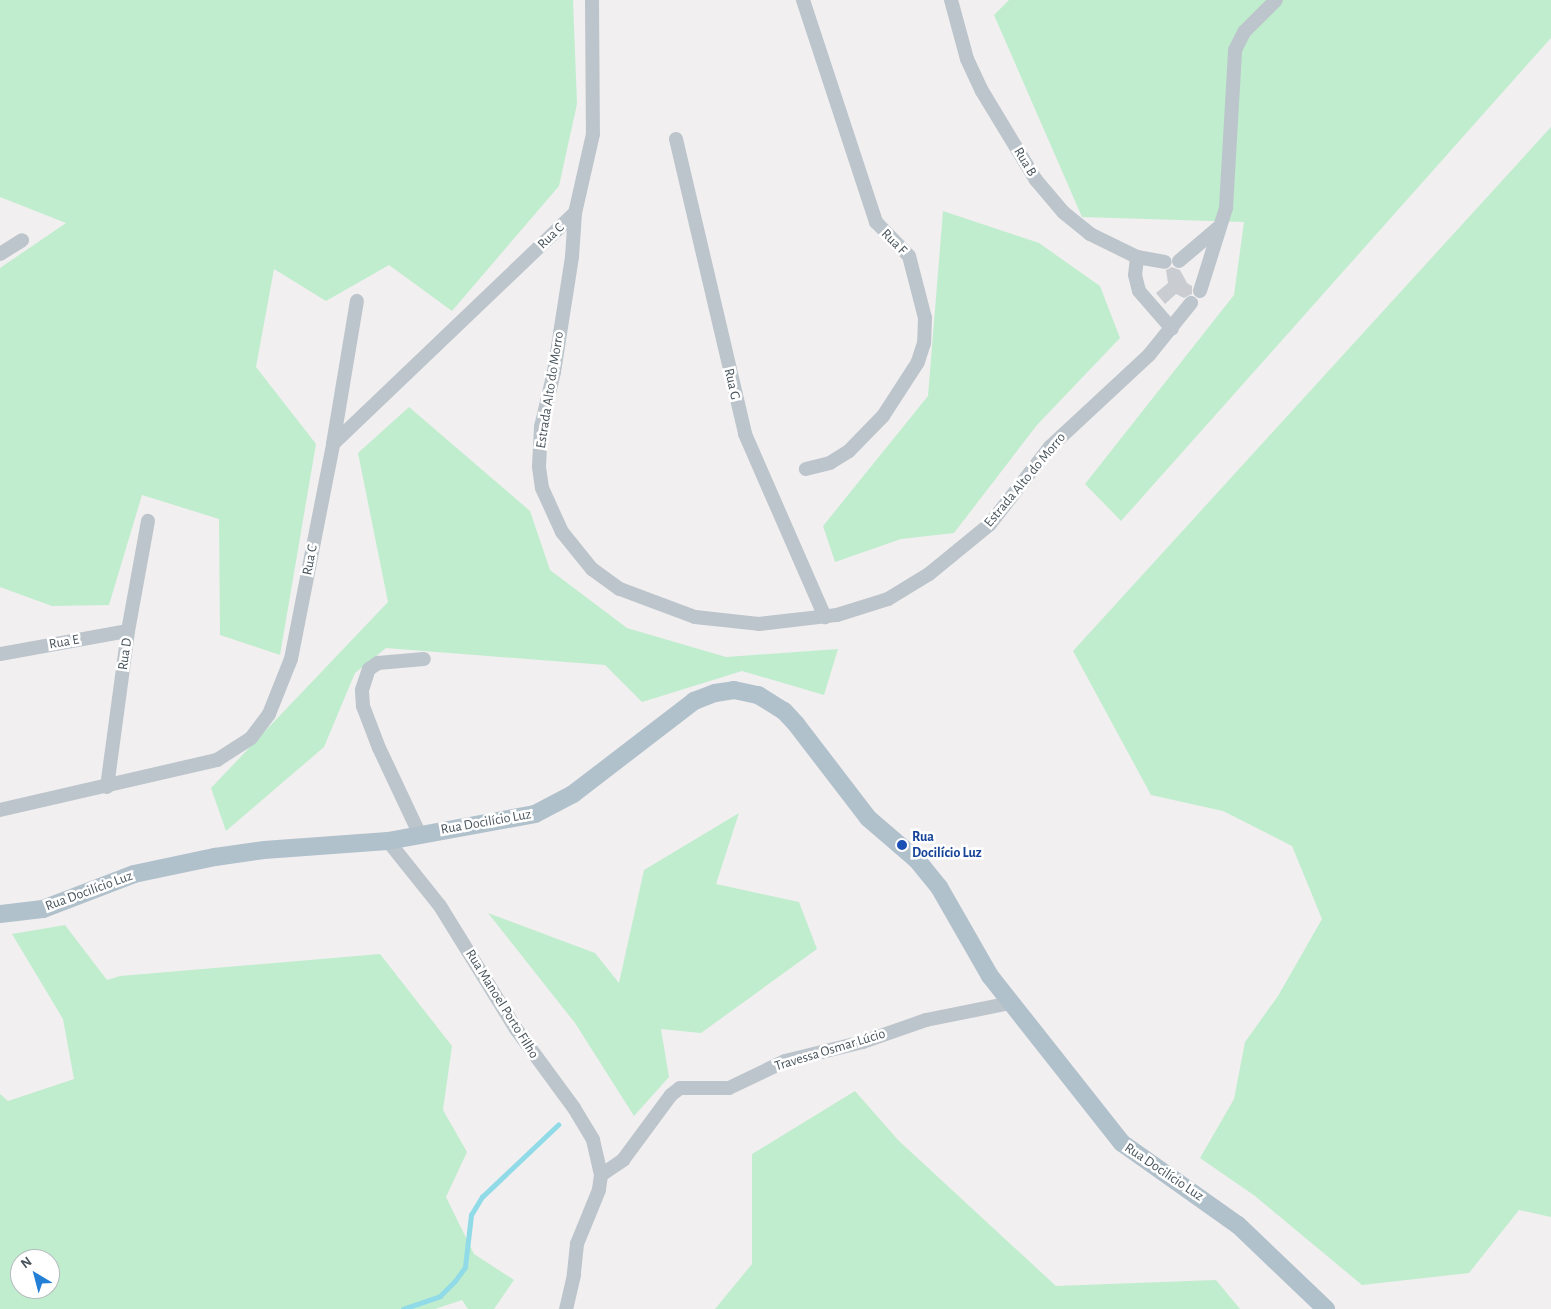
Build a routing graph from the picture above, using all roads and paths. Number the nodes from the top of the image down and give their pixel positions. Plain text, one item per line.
1 (592, 0) edge
2 (803, 0) edge
3 (951, 0) edge
4 (1276, 0) edge
5 (676, 139) dead end
6 (575, 213) junction
7 (1219, 227) junction
8 (22, 240) dead end
9 (0, 254) edge
10 (1136, 257) junction
11 (1200, 291) dead end
12 (357, 301) dead end
13 (1191, 303) dead end
14 (1172, 329) junction
15 (334, 444) junction
16 (806, 469) dead end
17 (148, 521) dead end
18 (825, 617) junction
19 (128, 631) junction
20 (0, 654) edge
21 (424, 659) dead end
22 (107, 787) junction
23 (0, 810) edge
24 (420, 835) junction
25 (388, 841) junction
26 (0, 914) edge
27 (1010, 1003) junction
28 (601, 1175) junction
29 (566, 1309) edge
30 (1326, 1309) edge

1 - 6 street, Estrada Alto do Morro
2 - 16 street, Rua F
3 - 10 street, Rua B
4 - 7 street
5 - 18 street, Rua G
6 - 15 street, Rua C
6 - 18 street, Estrada Alto do Morro
7 - 10 street, Rua B
7 - 11 street
8 - 9 street
10 - 14 street
12 - 15 street
13 - 14 street, Estrada Alto do Morro
14 - 18 street, Estrada Alto do Morro
15 - 22 street, Rua C
17 - 19 street, Rua D
19 - 20 street, Rua E
19 - 22 street, Rua D
21 - 24 street
22 - 23 street, Rua C
24 - 25 main road, Rua Docilício Luz
24 - 27 main road, Rua Docilício Luz
25 - 26 main road, Rua Docilício Luz
25 - 28 street, Rua Manoel Porto Filho
27 - 28 street, Travessa Osmar Lúcio
27 - 30 main road, Rua Docilício Luz
28 - 29 street

